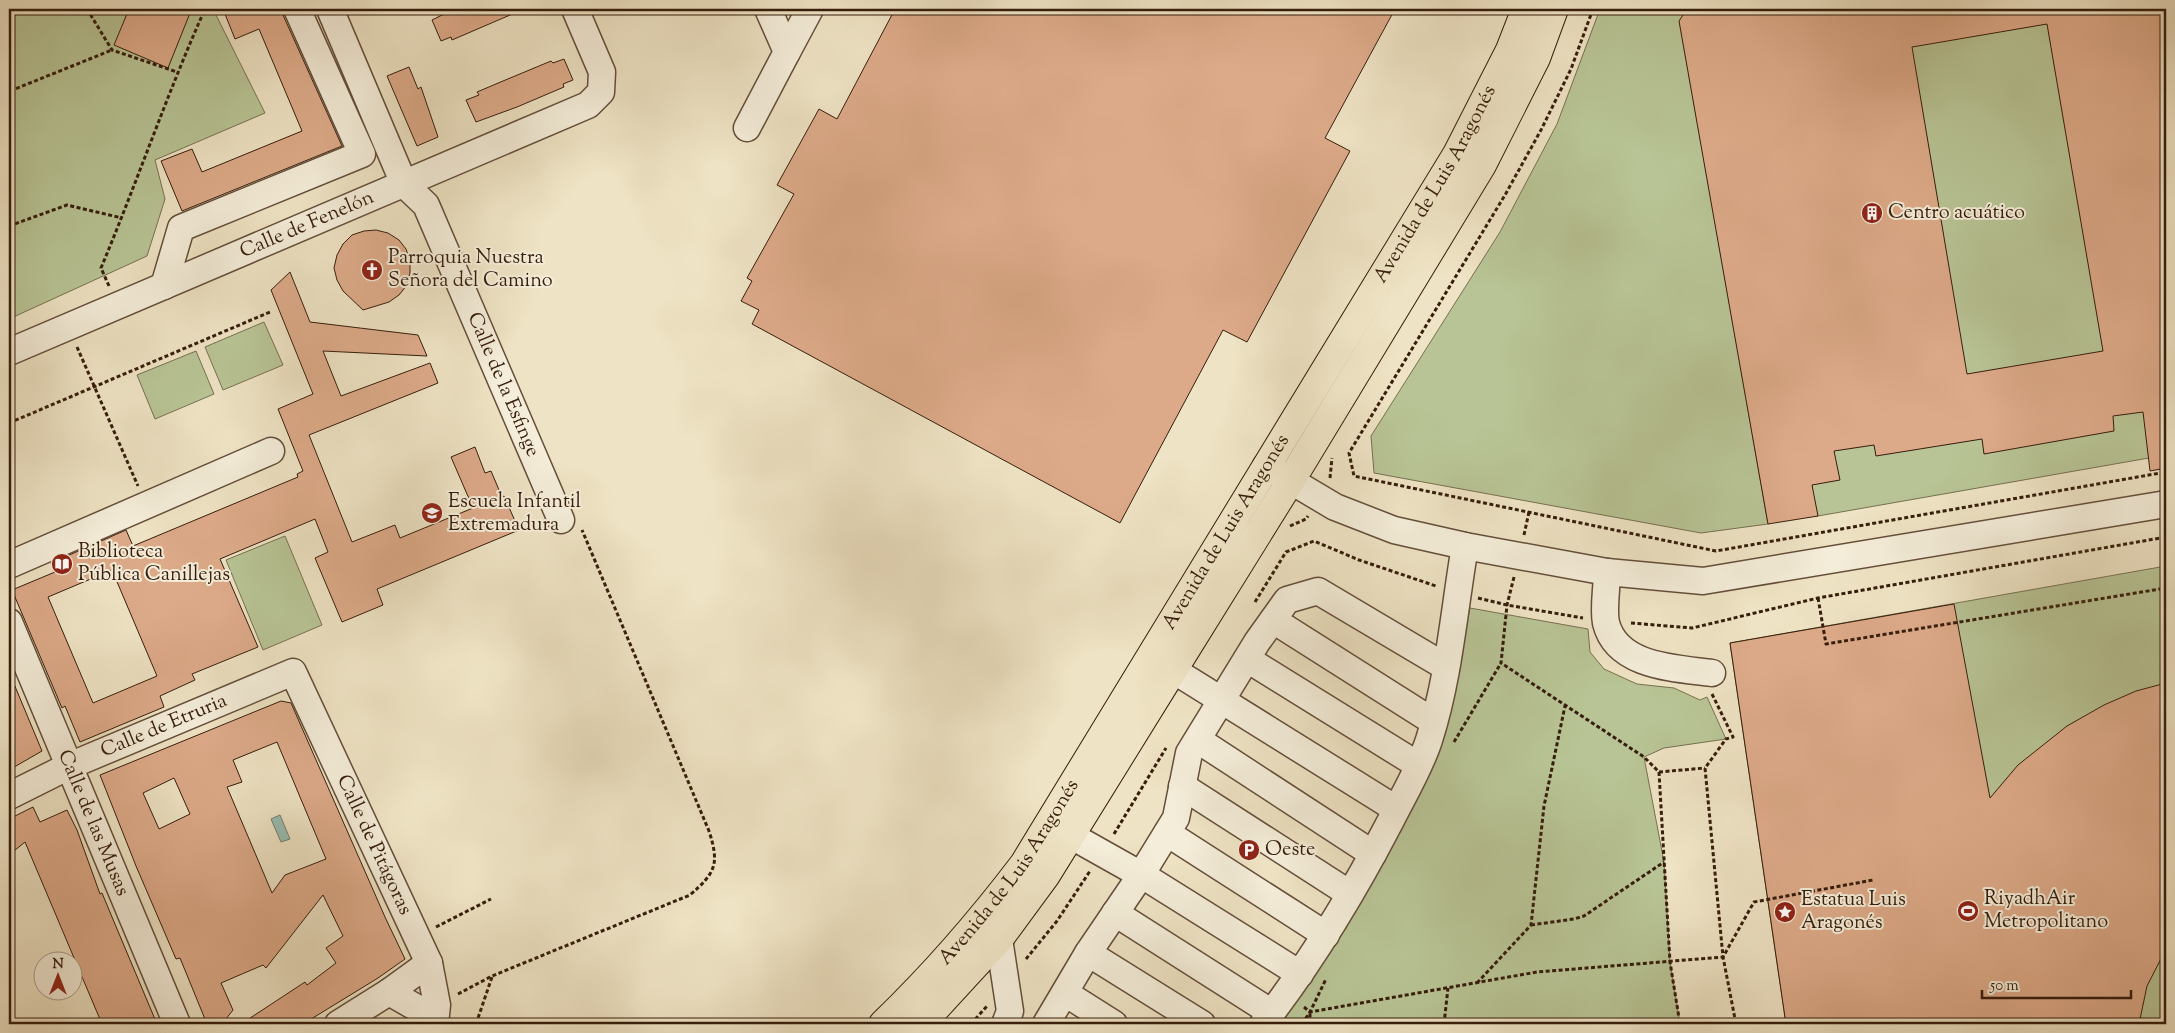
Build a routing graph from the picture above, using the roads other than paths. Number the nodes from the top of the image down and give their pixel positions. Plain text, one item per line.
1 (297, 9) edge
2 (330, 9) edge
3 (575, 9) edge
4 (768, 9) edge
5 (810, 9) edge
6 (1526, 9) edge
7 (1554, 9) edge
8 (787, 52) junction
9 (747, 128) dead end
10 (404, 184) junction
11 (164, 286) junction
12 (9, 352) edge
13 (271, 451) dead end
14 (1266, 466) junction
15 (1291, 480) junction
16 (2166, 504) edge
17 (561, 520) road end
18 (1466, 546) junction
19 (9, 565) edge
20 (1607, 572) junction
21 (1262, 614) junction
22 (9, 622) edge
23 (1247, 659) junction
24 (1446, 667) junction
25 (1173, 670) junction
26 (293, 672) joint
27 (1712, 682) road end
28 (1222, 701) junction
29 (1434, 722) junction
30 (1198, 740) junction
31 (1418, 765) junction
32 (69, 766) junction
33 (1182, 786) junction
34 (9, 796) edge
35 (1396, 809) junction
36 (1167, 833) junction
37 (1070, 835) junction
38 (1373, 854) junction
39 (1141, 875) junction
40 (1350, 894) junction
41 (1115, 913) junction
42 (1326, 935) junction
43 (999, 938) junction
44 (1088, 953) junction
45 (429, 963) junction
46 (1300, 974) junction
47 (390, 992) junction
48 (1065, 993) junction
49 (434, 1018) edge
50 (1267, 1019) edge
51 (177, 1024) edge
52 (338, 1024) edge
53 (883, 1024) edge
54 (921, 1024) edge
55 (1005, 1024) edge
56 (1046, 1024) edge
57 (1114, 1024) edge
58 (1202, 1024) edge

1 - 11 street
2 - 10 street, Calle de la Esfinge
3 - 10 street, Calle de Fenelón
4 - 8 street
5 - 8 street
6 - 14 main road, Avenida de Luis Aragonés
7 - 15 main road, Avenida de Luis Aragonés
8 - 9 street
10 - 11 street, Calle de Fenelón
10 - 17 street, Calle de la Esfinge
11 - 12 street, Calle de Fenelón
13 - 19 street
14 - 15 street
14 - 53 main road, Avenida de Luis Aragonés
15 - 18 street
15 - 25 main road, Avenida de Luis Aragonés
16 - 20 street
18 - 20 street
18 - 24 street
20 - 27 street
21 - 23 street
21 - 24 street
21 - 29 street
22 - 32 street, Calle de las Musas
23 - 28 street
23 - 31 street
24 - 29 street
25 - 28 street
25 - 37 main road, Avenida de Luis Aragonés
26 - 32 street, Calle de Etruria
26 - 45 street, Calle de Pitágoras
28 - 30 street
28 - 35 street
29 - 31 street
30 - 33 street
30 - 38 street
31 - 35 street
32 - 34 street, Calle de Etruria
32 - 51 street, Calle de las Musas
33 - 36 street
33 - 40 street
35 - 38 street
36 - 39 street
36 - 42 street
37 - 39 street
37 - 43 main road, Avenida de Luis Aragonés
38 - 40 street
39 - 41 street
39 - 46 street
40 - 42 street
41 - 44 street
41 - 50 street
42 - 46 street
43 - 54 main road, Avenida de Luis Aragonés
43 - 55 street
44 - 48 street
44 - 58 street
45 - 47 street
45 - 49 street, Calle de Pitágoras
46 - 50 street
47 - 49 street
47 - 52 street
48 - 56 street
48 - 57 street

